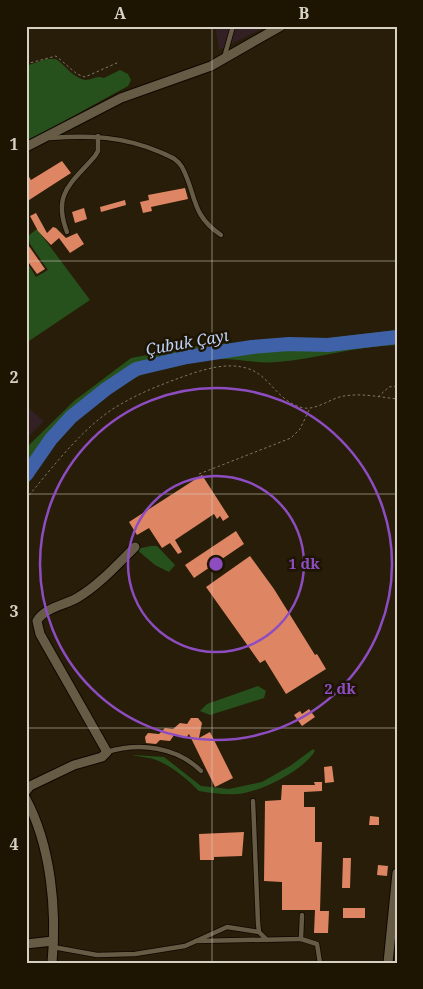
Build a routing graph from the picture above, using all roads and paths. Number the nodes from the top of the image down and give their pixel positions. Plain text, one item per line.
1 (233, 26) edge
2 (281, 26) edge
3 (224, 59) junction
4 (118, 62) dead end
5 (26, 64) edge
6 (98, 136) junction
7 (44, 138) junction
8 (26, 147) edge
9 (67, 232) dead end
10 (221, 235) dead end
11 (397, 386) edge
12 (377, 397) junction
13 (397, 399) edge
14 (310, 408) junction
15 (199, 474) dead end
16 (26, 499) edge
17 (135, 547) dead end
18 (107, 752) junction
19 (201, 772) dead end
20 (26, 791) edge
21 (26, 799) edge
22 (253, 801) dead end
23 (397, 873) edge
24 (302, 915) dead end
25 (260, 932) junction
26 (301, 939) junction
27 (267, 940) junction
28 (195, 941) junction
29 (26, 944) edge
30 (53, 944) junction
31 (52, 963) edge
32 (320, 963) edge
33 (388, 963) edge

1 - 3 lane
2 - 3 street
3 - 7 street
4 - 5 path
6 - 7 lane
6 - 9 lane
6 - 10 lane
7 - 8 street
11 - 12 path
12 - 13 path
12 - 14 path
14 - 15 path
14 - 16 path
17 - 18 street
18 - 19 lane
18 - 20 street
21 - 30 street
22 - 25 lane
23 - 33 street
24 - 26 lane
25 - 27 lane
25 - 28 lane
26 - 27 lane
26 - 32 lane
27 - 28 lane
28 - 30 lane
29 - 30 street
30 - 31 street

